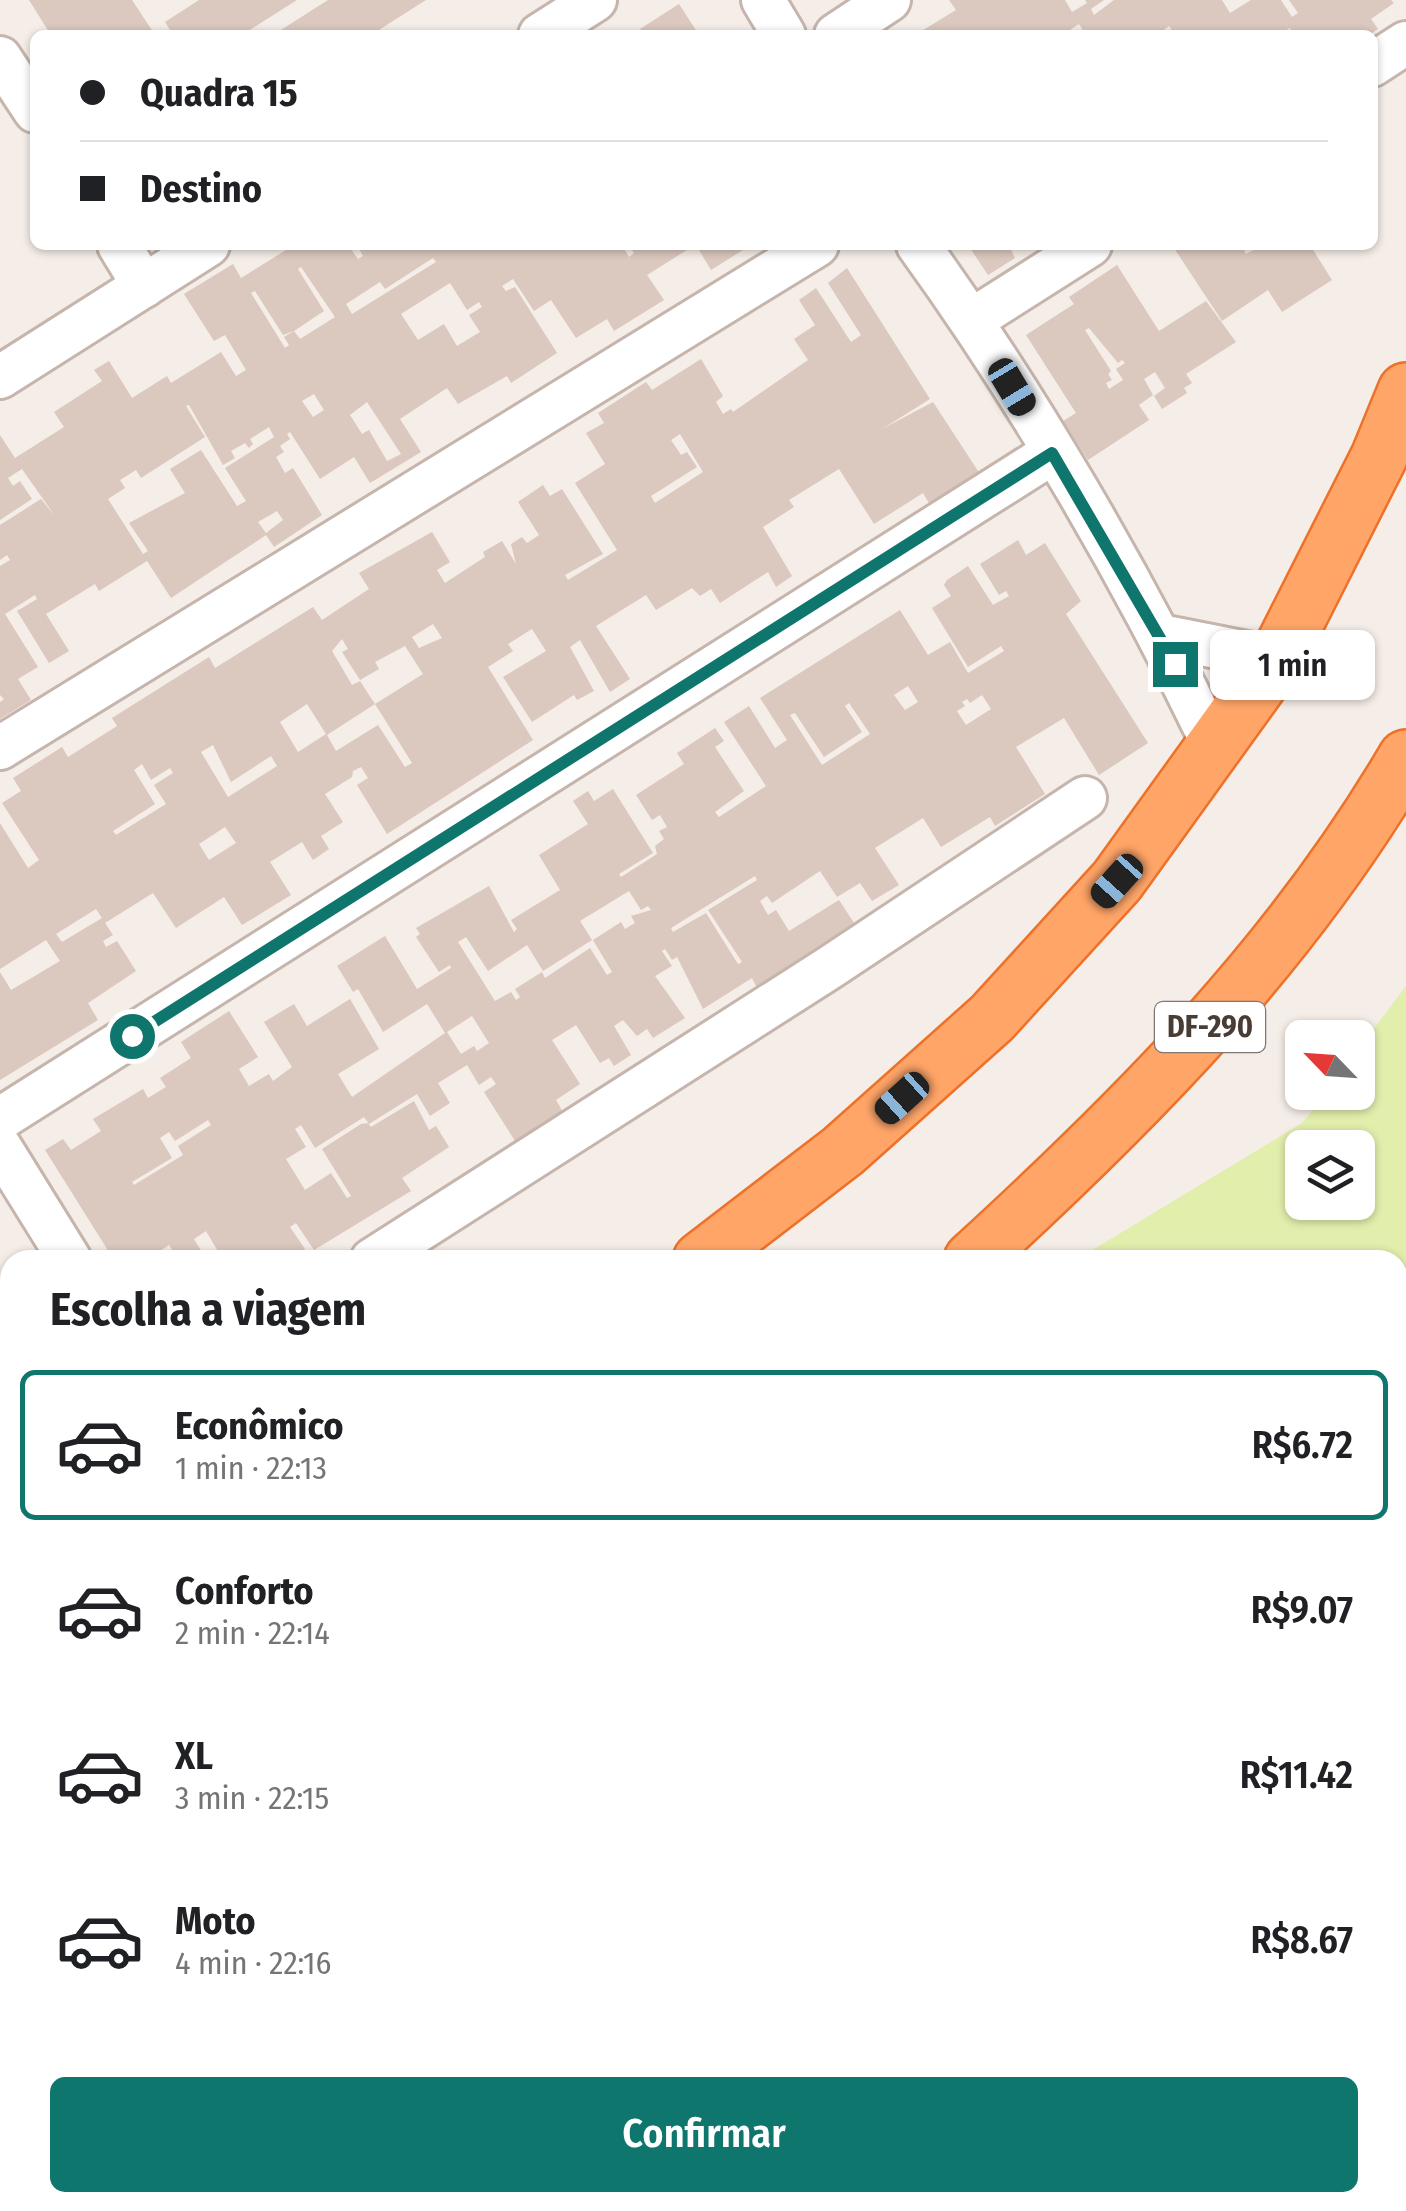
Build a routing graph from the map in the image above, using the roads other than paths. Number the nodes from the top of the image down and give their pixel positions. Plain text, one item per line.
1 (595, 0) edge
2 (763, 0) edge
3 (889, 0) edge
4 (548, 30) edge
5 (781, 30) edge
6 (844, 30) edge
7 (1406, 43) edge
8 (0, 58) edge
9 (1378, 60) edge
10 (30, 103) edge
11 (122, 250) edge
12 (200, 250) edge
13 (809, 250) edge
14 (922, 250) edge
15 (1082, 250) edge
16 (144, 286) junction
17 (972, 320) junction
18 (0, 377) edge
19 (1406, 392) edge
20 (1052, 453) junction
21 (1161, 636) junction
22 (1277, 659) junction
23 (0, 748) edge
24 (1215, 748) junction
25 (1406, 758) edge
26 (1085, 798) dead end
27 (0, 1119) edge
28 (0, 1148) edge
29 (64, 1250) edge
30 (388, 1250) edge
31 (714, 1250) edge
32 (983, 1250) edge

1 - 4 street
2 - 5 street
3 - 6 street
7 - 9 street
8 - 10 street
11 - 16 street
12 - 16 street
13 - 23 street
14 - 17 street
15 - 17 street
16 - 18 street
17 - 20 street
19 - 22 highway
20 - 21 street
20 - 27 street
21 - 22 street
21 - 24 street
22 - 24 highway
24 - 31 highway
25 - 32 highway, DF-290
26 - 30 street
28 - 29 street

